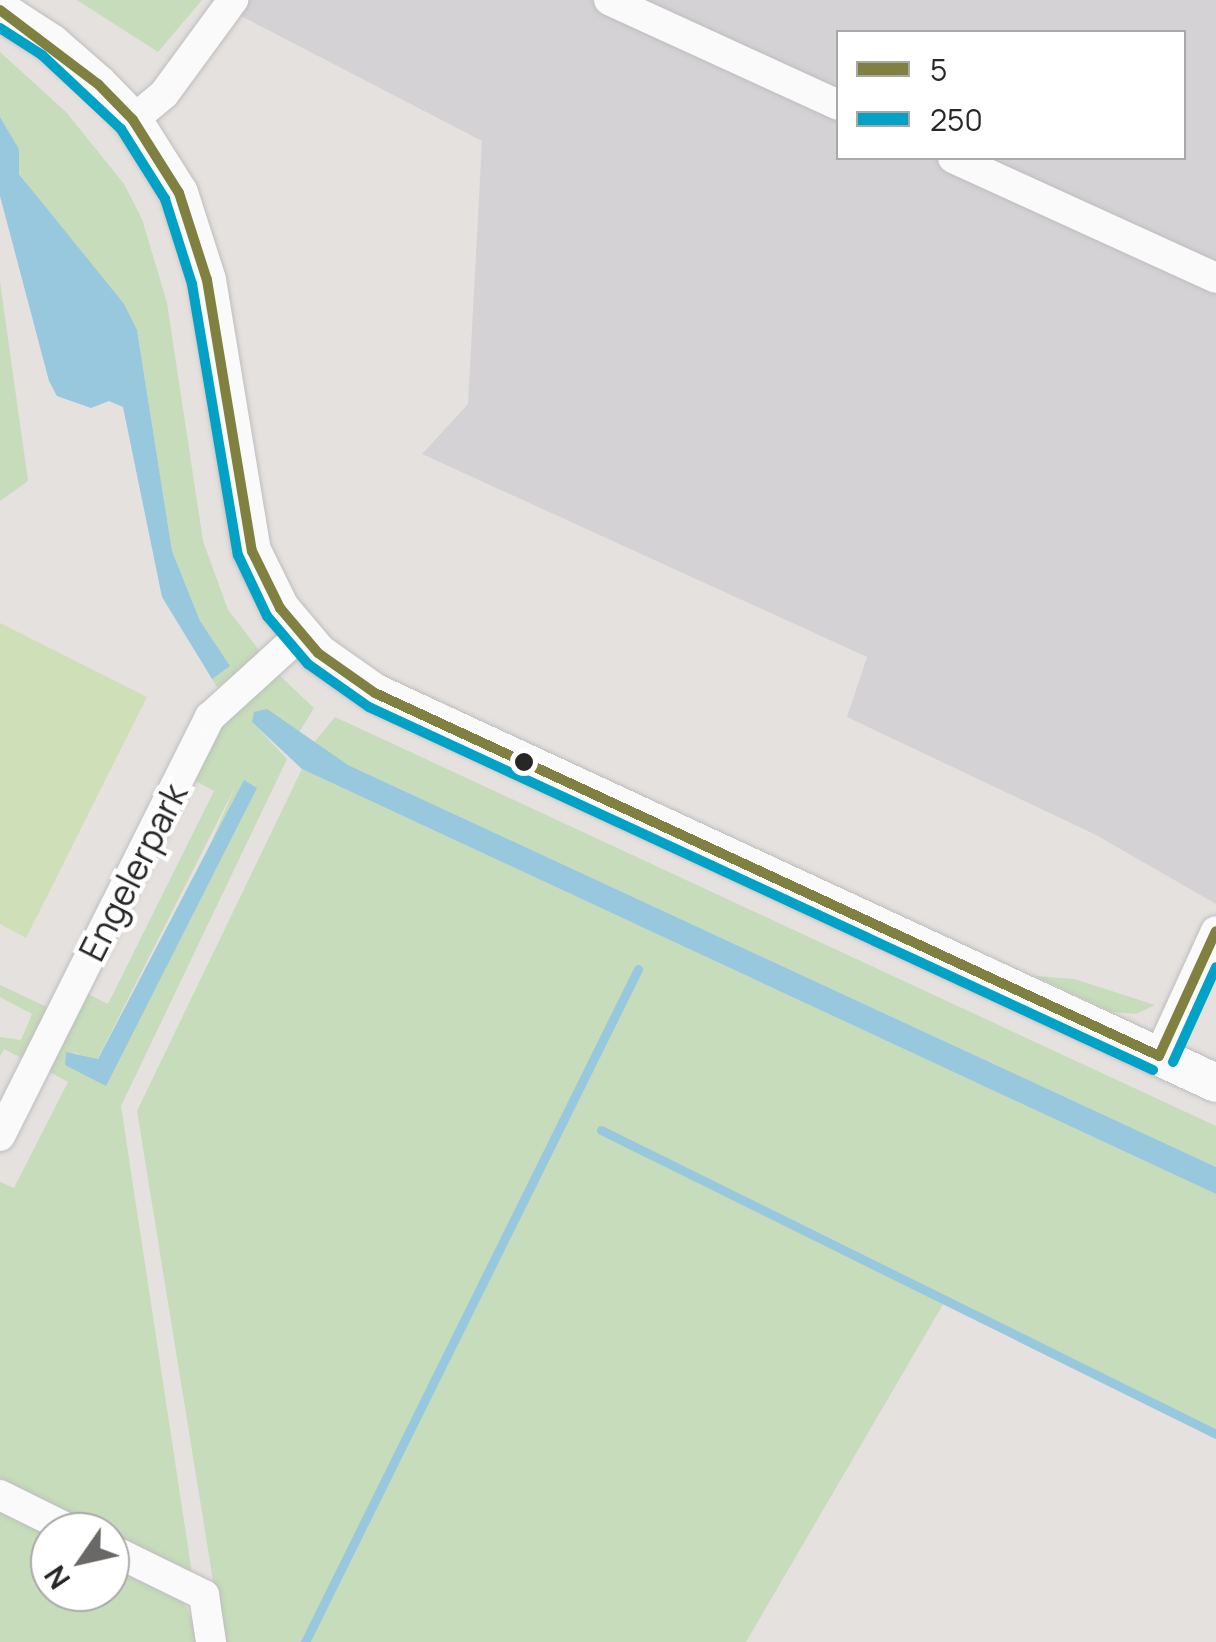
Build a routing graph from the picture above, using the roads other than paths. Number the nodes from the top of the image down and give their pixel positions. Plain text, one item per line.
1 (234, 0) edge
2 (609, 0) edge
3 (0, 10) edge
4 (836, 104) edge
5 (133, 120) junction
6 (957, 160) edge
7 (1216, 278) edge
8 (300, 636) junction
9 (1216, 931) edge
10 (1159, 1056) junction
11 (1216, 1082) edge
12 (0, 1136) edge
13 (0, 1495) edge
14 (34, 1512) edge
15 (130, 1559) edge
16 (211, 1642) edge

1 - 5 street
2 - 4 street
3 - 5 street
5 - 8 street
6 - 7 street
8 - 10 street
8 - 12 street, Engelerpark
9 - 10 street
10 - 11 street
13 - 14 street
15 - 16 street

